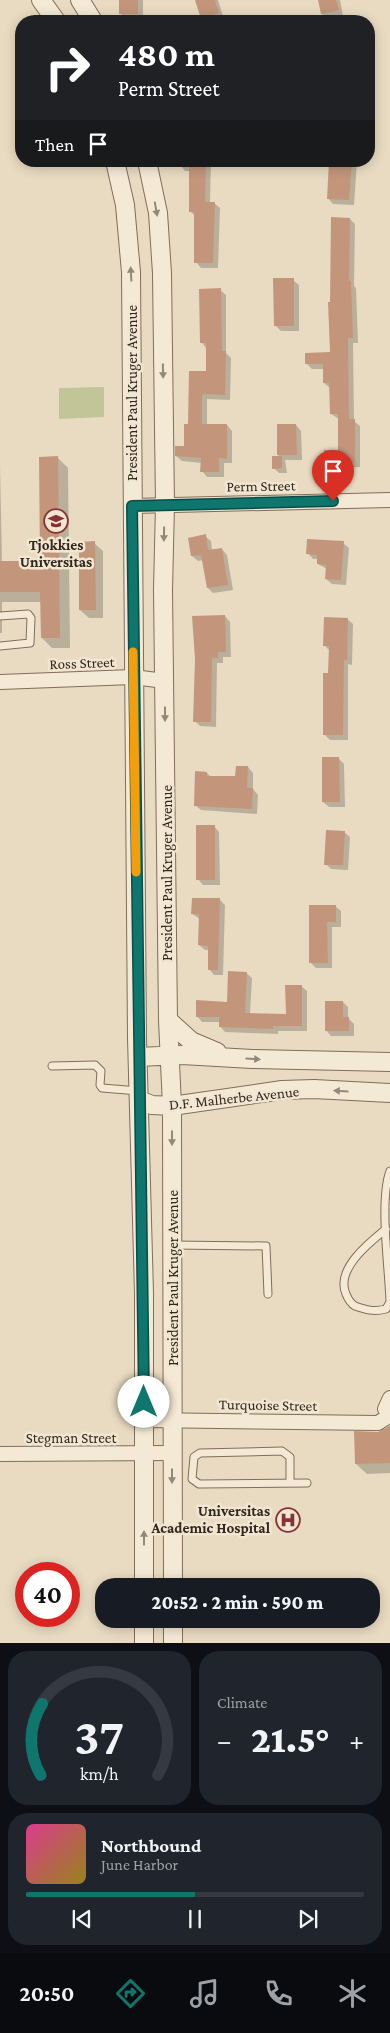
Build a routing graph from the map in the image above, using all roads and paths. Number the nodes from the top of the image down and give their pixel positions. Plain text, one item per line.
1 (42, 0) edge
2 (80, 0) edge
3 (52, 15) edge
4 (89, 15) edge
5 (116, 167) edge
6 (148, 167) edge
7 (390, 500) edge
8 (132, 506) junction
9 (164, 506) junction
10 (0, 616) edge
11 (0, 646) edge
12 (133, 677) junction
13 (165, 681) junction
14 (0, 682) edge
15 (168, 1020) junction
16 (169, 1054) junction
17 (138, 1058) junction
18 (230, 1058) junction
19 (390, 1062) edge
20 (52, 1066) dead end
21 (390, 1093) edge
22 (139, 1095) junction
23 (172, 1106) junction
24 (390, 1171) edge
25 (386, 1228) junction
26 (172, 1245) junction
27 (268, 1294) dead end
28 (390, 1398) edge
29 (390, 1408) edge
30 (390, 1415) edge
31 (174, 1419) junction
32 (143, 1420) junction
33 (172, 1453) junction
34 (0, 1454) edge
35 (144, 1454) junction
36 (290, 1483) junction
37 (307, 1483) dead end
38 (144, 1578) edge
39 (173, 1578) edge
40 (144, 1628) edge
41 (173, 1628) edge
42 (144, 1643) edge
43 (173, 1643) edge

1 - 3 street
2 - 4 street
8 -> 5 street, President Paul Kruger Avenue
6 -> 9 street, President Paul Kruger Avenue
7 - 9 street, Perm Street
8 - 9 street, Perm Street
8 - 12 street, President Paul Kruger Avenue
9 -> 13 street, President Paul Kruger Avenue
10 - 11 lane
12 - 13 street, Ross Street
12 - 14 street, Ross Street
12 - 17 street, President Paul Kruger Avenue
13 -> 15 street, President Paul Kruger Avenue
15 - 16 street, President Paul Kruger Avenue
15 - 18 street
16 - 17 street, D.F. Malherbe Avenue
16 - 18 street, D.F. Malherbe Avenue
16 - 23 street, President Paul Kruger Avenue
17 - 22 street, President Paul Kruger Avenue
18 -> 19 street, D.F. Malherbe Avenue
20 - 22 lane
21 -> 23 street, D.F. Malherbe Avenue
22 - 23 street, D.F. Malherbe Avenue
22 - 32 street, President Paul Kruger Avenue
23 -> 26 street, President Paul Kruger Avenue
24 - 25 lane
25 - 25 lane
26 - 27 lane
26 - 31 street, President Paul Kruger Avenue
28 - 29 street
30 - 31 street, Turquoise Street
31 - 32 street, Turquoise Street
31 - 33 street, President Paul Kruger Avenue
32 - 35 street, President Paul Kruger Avenue
33 - 35 street, Stegman Street
33 -> 39 street, President Paul Kruger Avenue
34 - 35 street, Stegman Street
38 -> 35 street, President Paul Kruger Avenue
36 - 36 lane
36 - 37 lane
40 - 42 street
41 - 43 street

